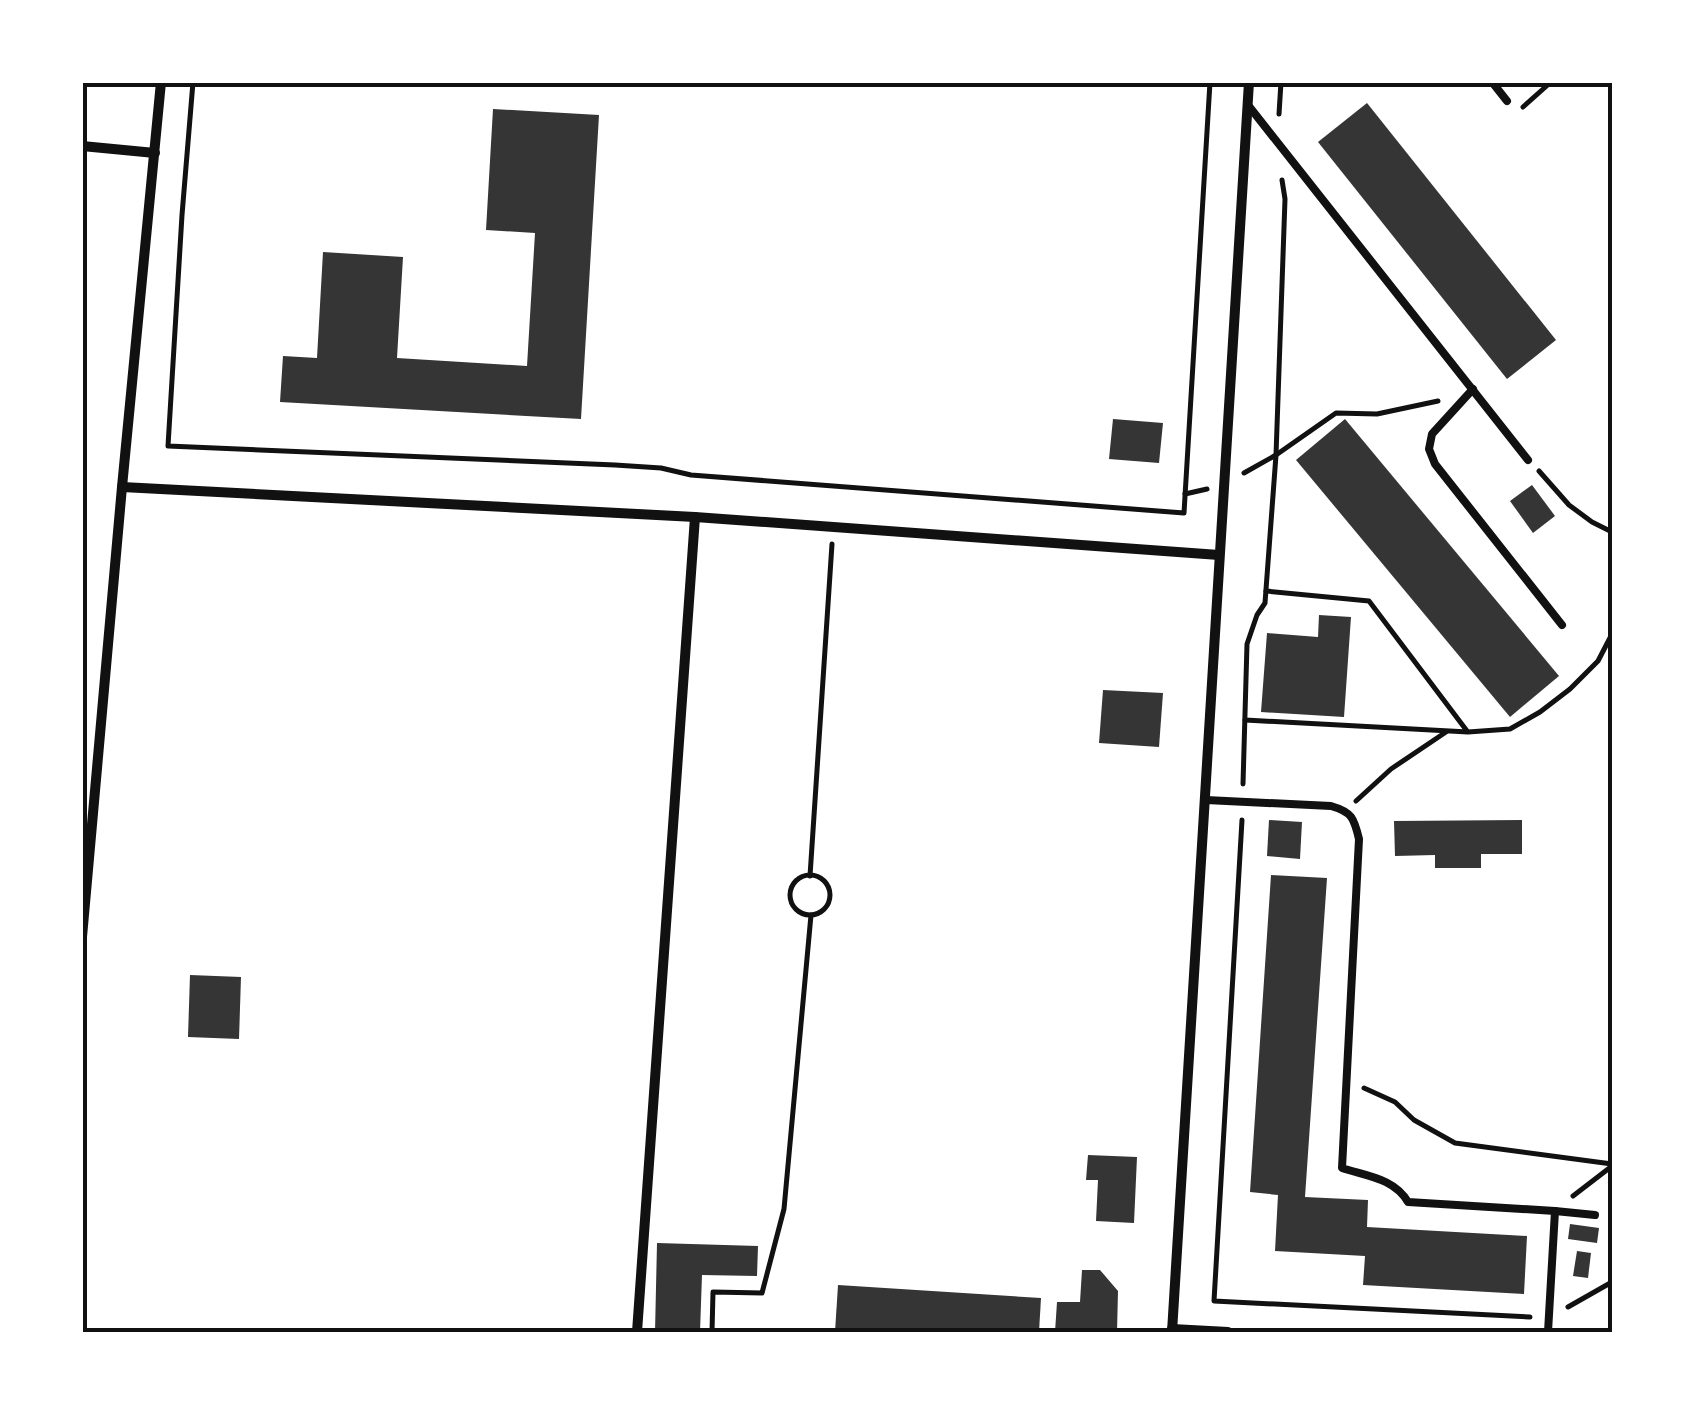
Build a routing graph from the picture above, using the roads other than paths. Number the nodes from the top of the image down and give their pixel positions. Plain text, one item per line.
1 (161, 82) edge
2 (1249, 82) edge
3 (1492, 82) edge
4 (1507, 101) road end
5 (1248, 105) junction
6 (82, 146) edge
7 (155, 154) junction
8 (1472, 389) junction
9 (1528, 460) road end
10 (122, 488) junction
11 (695, 517) junction
12 (1219, 555) junction
13 (1562, 625) dead end
14 (1206, 800) junction
15 (82, 936) edge
16 (1556, 1211) junction
17 (1595, 1214) dead end
18 (1172, 1331) edge
19 (637, 1332) edge
20 (1228, 1332) edge
21 (1548, 1332) edge

1 - 7 street
2 - 5 street
3 - 4 lane
5 - 8 lane
5 - 12 street
6 - 7 street
7 - 10 street
8 - 9 lane
8 - 13 lane
10 - 11 street
10 - 15 street
11 - 12 street
11 - 19 street
12 - 14 street
14 - 16 lane
14 - 18 street
16 - 17 lane
16 - 21 lane
18 - 20 street

